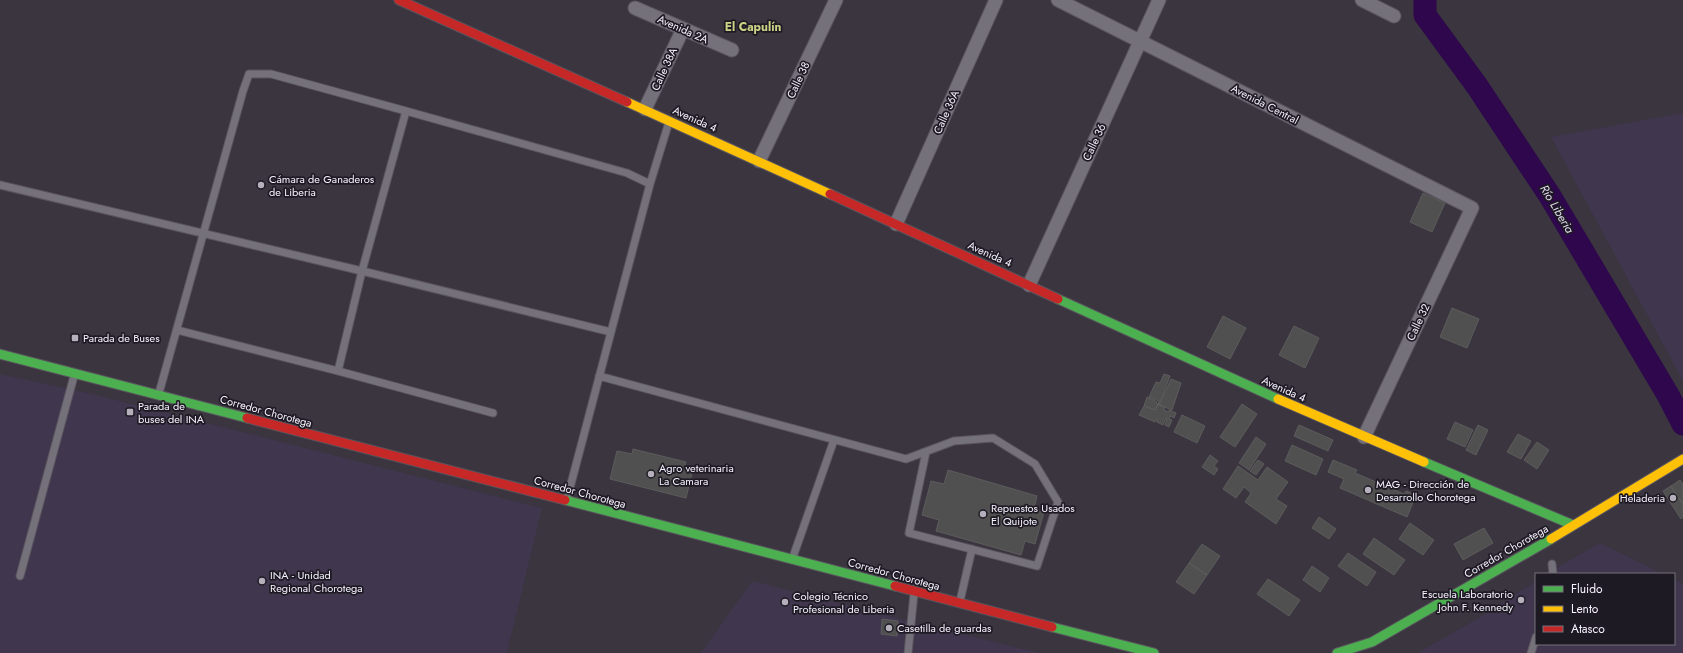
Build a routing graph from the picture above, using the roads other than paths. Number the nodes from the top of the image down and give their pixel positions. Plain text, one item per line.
1 (399, 0) edge
2 (836, 0) edge
3 (996, 0) edge
4 (1058, 0) edge
5 (1159, 0) edge
6 (1362, 0) edge
7 (635, 8) dead end
8 (1394, 16) dead end
9 (683, 29) junction
10 (1140, 41) junction
11 (732, 50) dead end
12 (645, 109) junction
13 (406, 110) junction
14 (670, 120) junction
15 (759, 161) junction
16 (650, 184) junction
17 (0, 185) edge
18 (1472, 208) joint
19 (896, 224) junction
20 (203, 234) junction
21 (362, 271) junction
22 (1029, 285) junction
23 (177, 330) junction
24 (611, 332) junction
25 (0, 354) edge
26 (338, 371) junction
27 (74, 373) junction
28 (599, 376) junction
29 (159, 395) junction
30 (493, 413) dead end
31 (1364, 437) junction
32 (834, 440) junction
33 (926, 452) junction
34 (1683, 459) edge
35 (566, 501) junction
36 (1573, 526) junction
37 (972, 549) junction
38 (792, 560) junction
39 (1552, 564) dead end
40 (1553, 573) edge
41 (20, 576) dead end
42 (914, 591) junction
43 (960, 603) junction
44 (1535, 640) edge
45 (908, 653) edge
46 (1154, 653) edge
47 (1337, 653) edge
48 (1531, 653) edge

1 - 12 main road, Avenida 4
2 - 15 street, Calle 38
3 - 19 street, Calle 36A
4 - 10 street, Avenida Central
5 - 10 street, Calle 36
6 - 8 street
7 - 9 street, Avenida 2A
9 - 11 street, Avenida 2A
9 - 12 street, Calle 38A
10 - 18 street, Avenida Central
10 - 22 street, Calle 36
12 - 14 main road, Avenida 4
13 - 16 lane
13 - 20 lane
13 - 21 lane
14 - 15 main road, Avenida 4
14 - 16 lane
15 - 19 main road, Avenida 4
16 - 24 lane
17 - 20 lane
18 - 31 street, Calle 32
19 - 22 main road, Avenida 4
20 - 21 lane
20 - 23 lane
21 - 24 lane
21 - 26 lane
22 - 31 main road, Avenida 4
23 - 26 lane
23 - 29 lane
24 - 28 lane
25 - 27 main road, Corredor Chorotega
26 - 30 lane
27 - 29 main road, Corredor Chorotega
27 - 41 lane
28 - 32 lane
28 - 35 lane
29 - 35 main road, Corredor Chorotega
31 - 36 main road, Avenida 4
32 - 33 lane
32 - 38 lane
33 - 37 lane
33 - 37 lane
34 - 36 main road, Corredor Chorotega
35 - 38 main road, Corredor Chorotega
36 - 47 main road, Corredor Chorotega
37 - 43 lane
38 - 42 main road, Corredor Chorotega
39 - 40 lane
42 - 43 main road, Corredor Chorotega
42 - 45 lane
43 - 46 main road, Corredor Chorotega
44 - 48 lane

